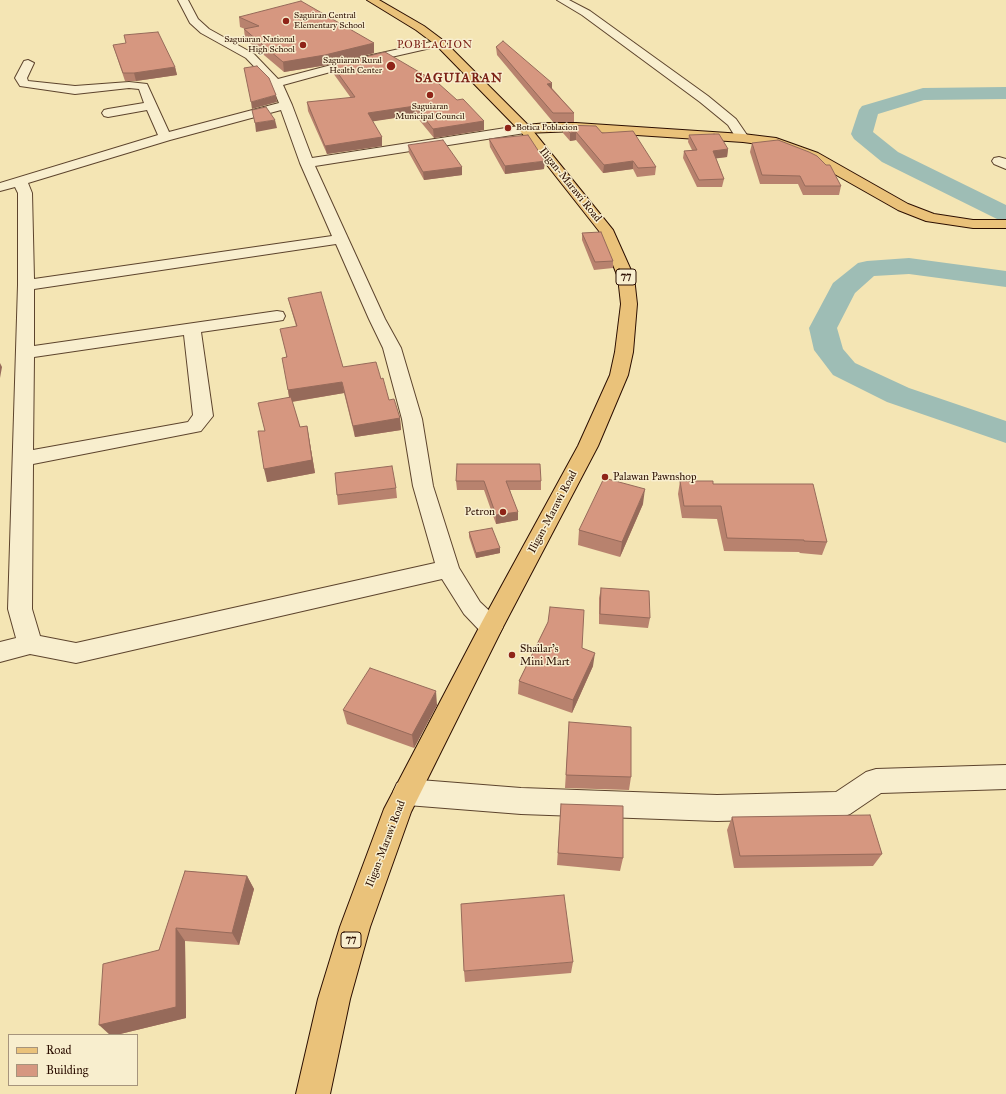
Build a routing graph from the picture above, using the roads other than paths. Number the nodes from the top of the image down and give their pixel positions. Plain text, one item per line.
1 (183, 0) edge
2 (372, 0) edge
3 (562, 0) edge
4 (440, 43) junction
5 (28, 63) dead end
6 (276, 83) junction
7 (286, 105) junction
8 (151, 106) junction
9 (108, 113) dead end
10 (525, 129) junction
11 (165, 136) junction
12 (742, 138) junction
13 (307, 163) junction
14 (20, 181) junction
15 (0, 187) edge
16 (1004, 224) edge
17 (341, 239) junction
18 (26, 285) junction
19 (277, 316) dead end
20 (192, 329) junction
21 (24, 353) junction
22 (22, 459) junction
23 (448, 569) junction
24 (491, 627) junction
25 (30, 644) junction
26 (0, 652) edge
27 (1006, 777) edge
28 (407, 792) junction
29 (313, 1094) edge

1 - 6 street
2 - 4 main road, Iligan-Marawi Road / 77
3 - 12 street
4 - 6 street
4 - 10 main road, Iligan-Marawi Road / 77
5 - 8 street
6 - 7 street
7 - 11 street
7 - 13 street
8 - 9 street
8 - 11 street
10 - 12 main road
10 - 13 street
10 - 24 main road, Iligan-Marawi Road / 77
11 - 14 street
12 - 16 main road
13 - 17 street
14 - 15 street
14 - 18 street
17 - 18 street
17 - 23 street
18 - 21 street
19 - 20 street
20 - 21 street
20 - 22 street
21 - 22 street
22 - 25 street
23 - 24 street
23 - 25 street
24 - 28 main road, Iligan-Marawi Road / 77
25 - 26 street
27 - 28 street
28 - 29 main road, Iligan-Marawi Road / 77

